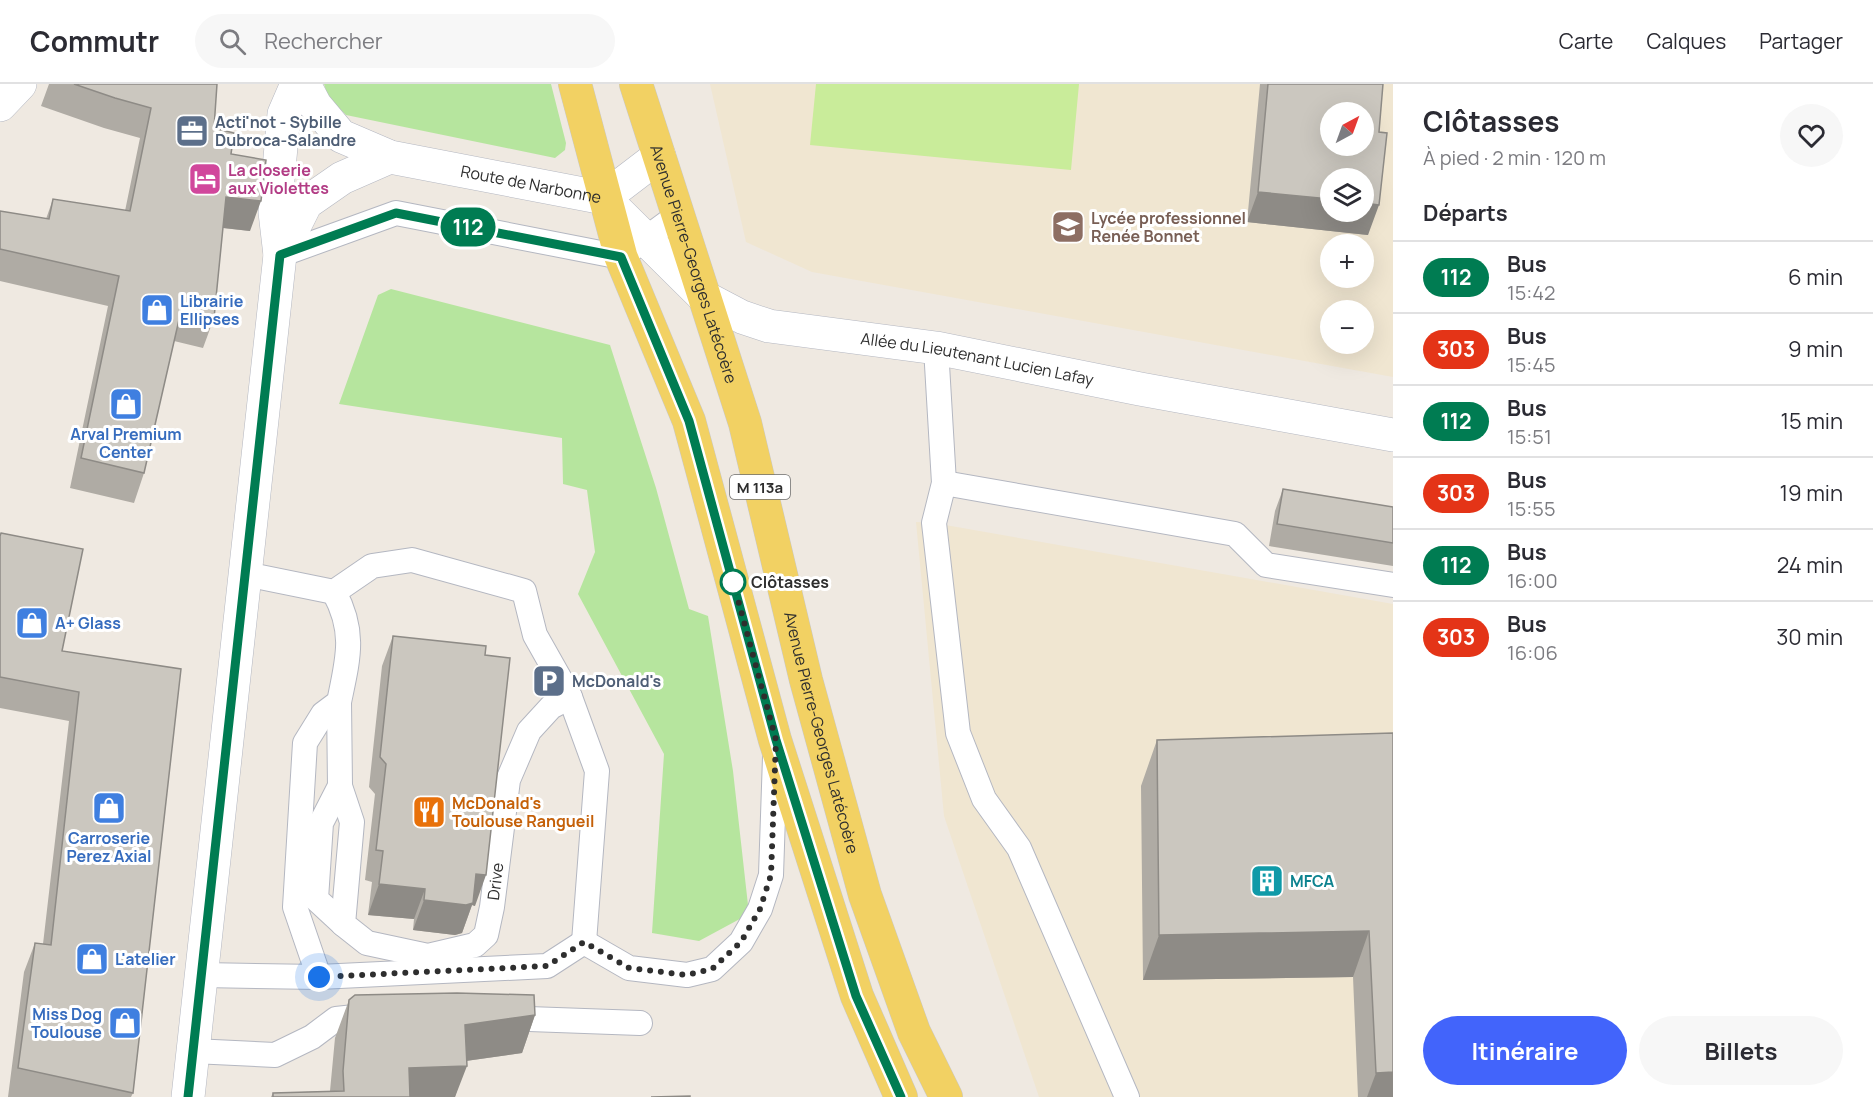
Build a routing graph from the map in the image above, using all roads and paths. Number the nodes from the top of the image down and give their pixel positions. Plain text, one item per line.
1 (20, 84) edge
2 (297, 84) edge
3 (304, 84) edge
4 (575, 84) edge
5 (636, 84) edge
6 (0, 105) edge
7 (658, 156) junction
8 (390, 157) junction
9 (604, 198) junction
10 (678, 215) junction
11 (633, 248) junction
12 (280, 255) junction
13 (704, 297) junction
14 (936, 348) junction
15 (1393, 435) edge
16 (944, 483) junction
17 (245, 574) junction
18 (1393, 585) edge
19 (334, 592) junction
20 (570, 697) junction
21 (339, 702) junction
22 (776, 740) junction
23 (584, 942) junction
24 (202, 975) junction
25 (319, 977) junction
26 (401, 1015) edge
27 (484, 1018) edge
28 (640, 1023) dead end
29 (194, 1051) junction
30 (188, 1097) edge
31 (901, 1097) edge
32 (946, 1097) edge
33 (1127, 1097) edge

1 - 6 main road
2 - 12 main road
3 - 8 main road, Route de Narbonne
4 - 9 main road, M 113a
5 - 7 main road, Avenue Pierre-Georges Latécoère / M 113a
7 - 9 main road, Route de Narbonne
7 - 10 main road, Avenue Pierre-Georges Latécoère / M 113a
8 - 9 main road, Route de Narbonne
8 - 12 main road
9 - 11 main road, M 113a
10 - 11 lane
10 - 13 main road, Avenue Pierre-Georges Latécoère / M 113a
11 - 12 lane
11 - 13 main road, Allée du Lieutenant Lucien Lafay
11 - 22 main road, M 113a
12 - 17 main road
13 - 14 main road, Allée du Lieutenant Lucien Lafay
13 - 32 main road, Avenue Pierre-Georges Latécoère / M 113a
14 - 15 main road, Allée du Lieutenant Lucien Lafay
14 - 16 lane
16 - 18 lane
16 - 33 lane
17 - 19 lane
17 - 24 main road
19 - 20 lane
19 - 21 lane, Drive
20 - 21 lane, Drive
20 - 23 lane
21 - 25 lane
22 - 23 lane
22 - 31 main road, M 113a
23 - 25 lane
24 - 25 lane
24 - 29 main road
26 - 29 lane
27 - 28 lane
29 - 30 main road

